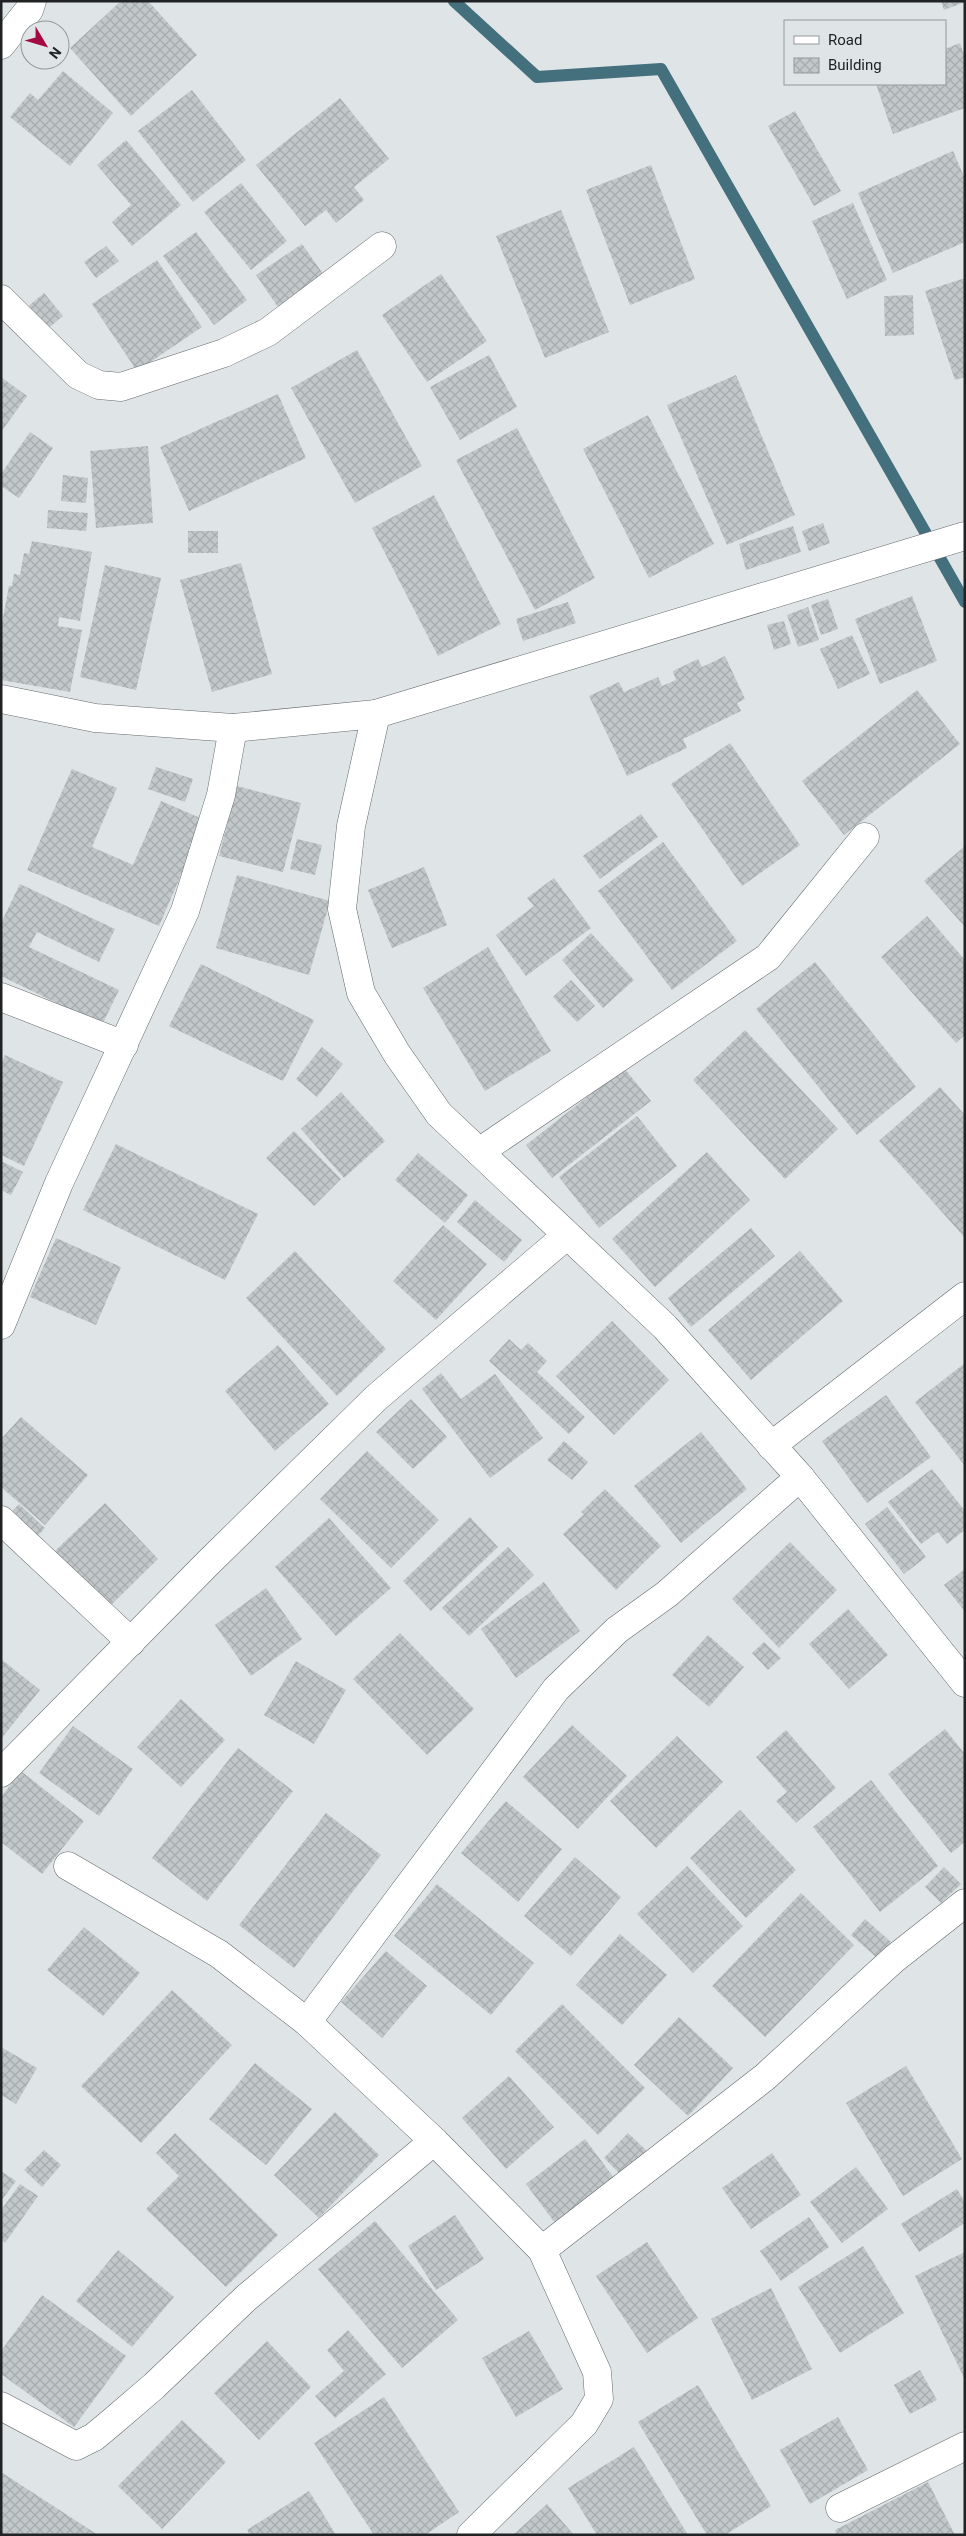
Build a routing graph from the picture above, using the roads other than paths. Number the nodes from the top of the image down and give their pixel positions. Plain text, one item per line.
1 (32, 1) edge
2 (1, 44) edge
3 (382, 246) dead end
4 (1, 299) edge
5 (963, 537) edge
6 (1, 699) edge
7 (376, 714) junction
8 (233, 728) junction
9 (865, 837) dead end
10 (1, 998) edge
11 (124, 1045) junction
12 (479, 1152) junction
13 (566, 1236) junction
14 (965, 1296) edge
15 (1, 1325) edge
16 (771, 1446) junction
17 (800, 1478) junction
18 (1, 1520) edge
19 (130, 1642) junction
20 (965, 1683) edge
21 (1, 1773) edge
22 (68, 1866) dead end
23 (965, 1903) edge
24 (307, 2022) junction
25 (434, 2141) junction
26 (542, 2250) junction
27 (1, 2406) edge
28 (965, 2446) edge
29 (840, 2508) dead end
30 (472, 2535) edge

1 - 2 street
3 - 4 street
5 - 7 street
6 - 8 street
7 - 8 street
7 - 12 street
8 - 11 street
9 - 12 street
10 - 11 street
11 - 15 street
12 - 13 street
13 - 16 street
13 - 19 street
14 - 16 street
16 - 17 street
17 - 20 street
17 - 24 street
18 - 19 street
19 - 21 street
22 - 24 street
23 - 26 street
24 - 25 street
25 - 26 street
25 - 27 street
26 - 30 street
28 - 29 street

